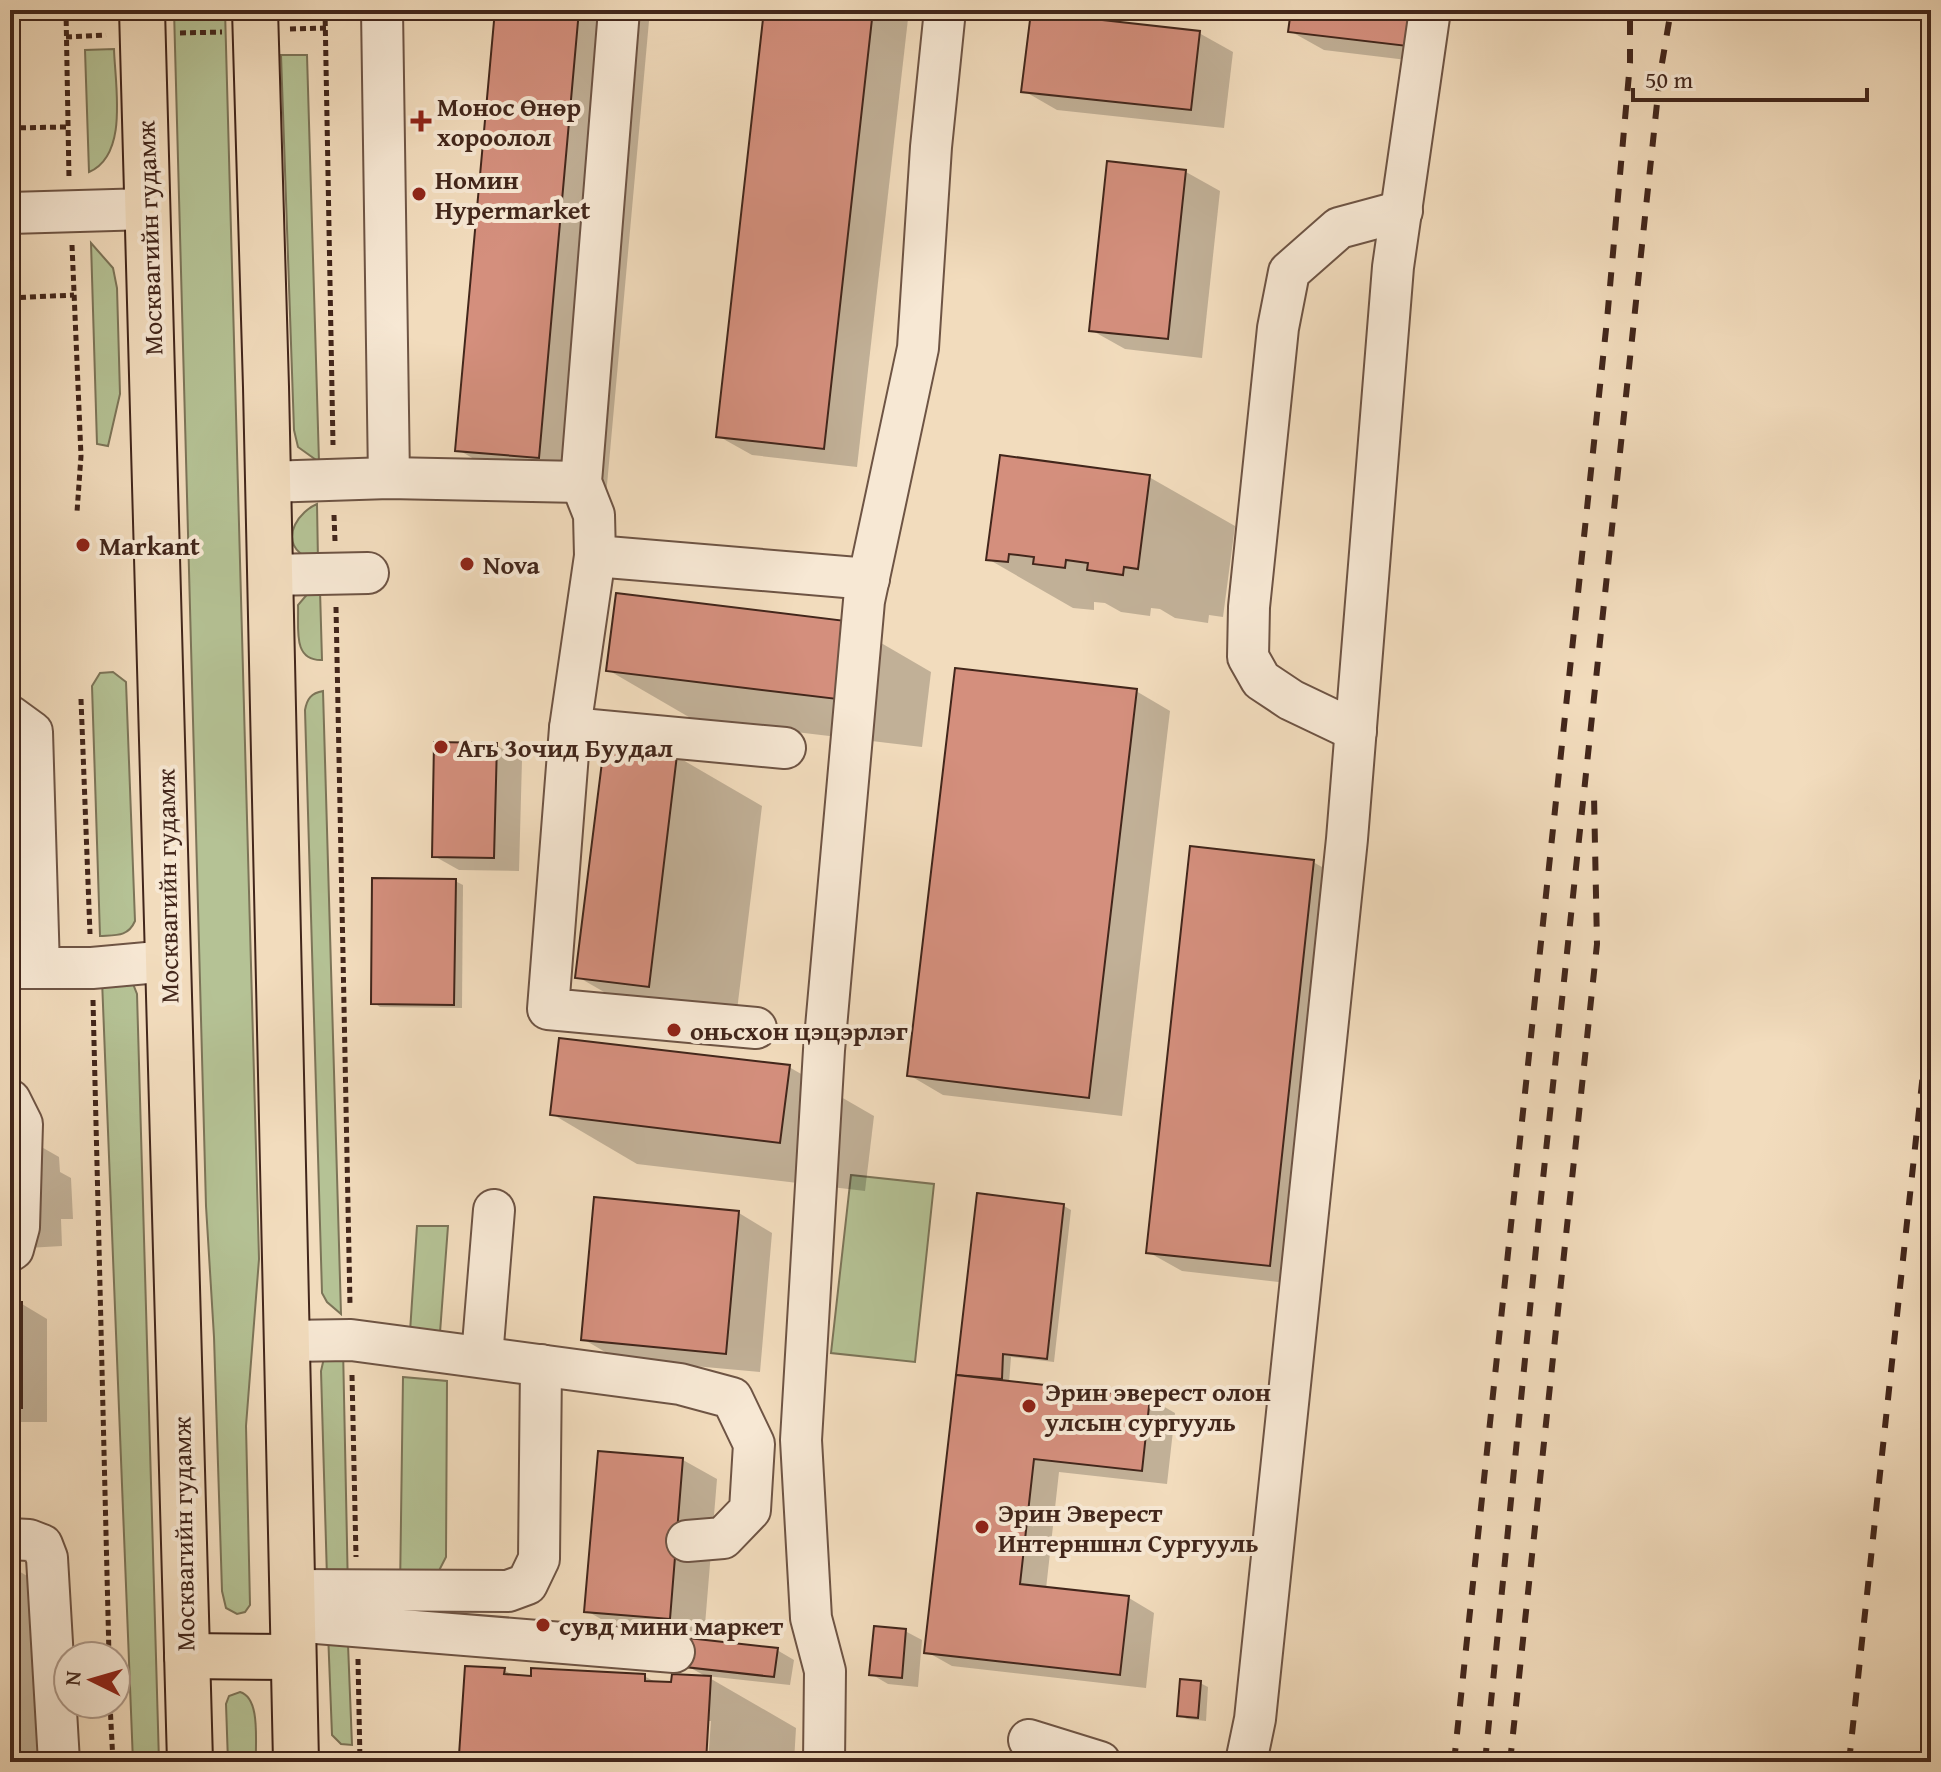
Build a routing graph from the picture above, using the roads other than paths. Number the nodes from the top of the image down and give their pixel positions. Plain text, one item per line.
1 (382, 10) edge
2 (619, 10) edge
3 (945, 10) edge
4 (1430, 10) edge
5 (252, 24) edge
6 (144, 26) edge
7 (148, 209) junction
8 (1402, 211) junction
9 (10, 213) edge
10 (389, 478) junction
11 (267, 482) junction
12 (581, 482) junction
13 (595, 556) junction
14 (352, 574) road end
15 (269, 575) junction
16 (869, 579) junction
17 (10, 716) edge
18 (570, 728) junction
19 (1356, 731) junction
20 (785, 748) dead end
21 (169, 961) junction
22 (24, 968) edge
23 (756, 1028) dead end
24 (10, 1100) edge
25 (494, 1210) dead end
26 (10, 1251) edge
27 (287, 1341) junction
28 (482, 1357) junction
29 (541, 1365) junction
30 (10, 1539) edge
31 (687, 1541) dead end
32 (357, 1608) junction
33 (292, 1623) junction
34 (674, 1652) dead end
35 (187, 1656) junction
36 (1029, 1740) dead end
37 (59, 1762) edge
38 (190, 1762) edge
39 (296, 1762) edge
40 (824, 1762) edge
41 (1100, 1762) edge
42 (1246, 1762) edge

1 - 10 street
2 - 12 street
3 - 16 street
4 - 8 street
5 - 11 highway
6 - 7 highway, Москвагийн гудамж
7 - 9 street
7 - 21 highway, Москвагийн гудамж
8 - 19 street
8 - 19 street
10 - 11 street
10 - 12 street
11 - 15 highway
12 - 13 street
13 - 16 street
13 - 18 street
14 - 15 street
15 - 27 highway
16 - 40 street
17 - 22 street
18 - 20 street
18 - 23 street
19 - 42 street
21 - 22 street
21 - 35 highway, Москвагийн гудамж
24 - 26 street
25 - 28 street
27 - 28 street
27 - 33 highway
28 - 29 street
29 - 31 street
29 - 32 street
30 - 37 street
32 - 33 street
32 - 34 street
33 - 35 highway
33 - 39 highway
35 - 38 highway, Москвагийн гудамж
36 - 41 street

